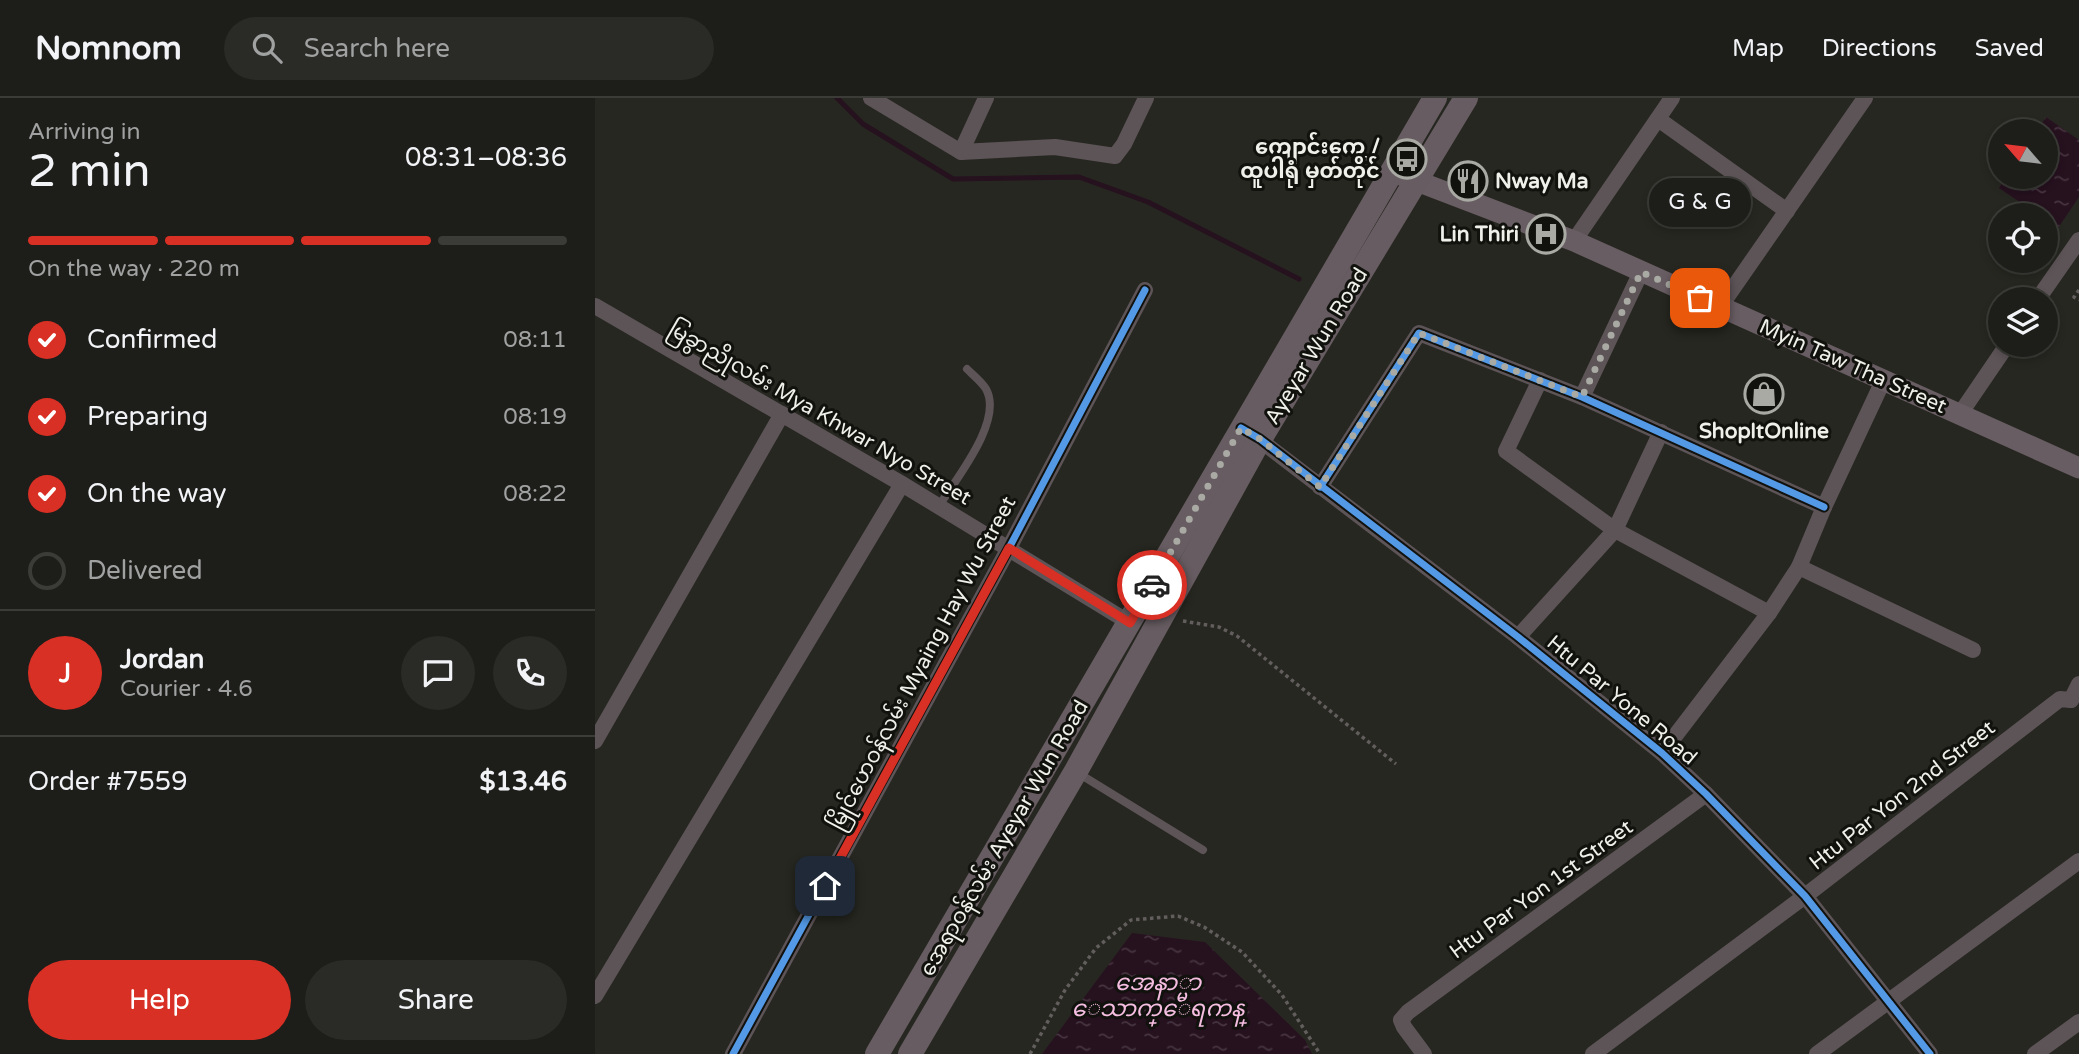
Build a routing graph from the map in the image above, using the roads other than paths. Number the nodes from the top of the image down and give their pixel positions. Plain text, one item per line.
1 (871, 98) edge
2 (986, 98) edge
3 (1146, 98) edge
4 (1435, 98) edge
5 (1466, 98) edge
6 (1672, 98) edge
7 (1865, 98) edge
8 (1658, 119) junction
9 (961, 152) junction
10 (1392, 172) junction
11 (1417, 181) junction
12 (1787, 211) junction
13 (2079, 240) edge
14 (1574, 241) junction
15 (1641, 272) junction
16 (2046, 287) edge
17 (1145, 290) dead end
18 (595, 306) edge
19 (1720, 307) junction
20 (1999, 357) edge
21 (967, 369) dead end
22 (1540, 380) junction
23 (1883, 381) junction
24 (1582, 397) junction
25 (782, 414) junction
26 (1960, 414) junction
27 (1661, 432) junction
28 (1250, 433) junction
29 (2079, 468) edge
30 (902, 484) junction
31 (1320, 487) junction
32 (939, 506) junction
33 (1824, 507) junction
34 (1615, 530) junction
35 (1009, 548) junction
36 (1799, 566) junction
37 (1769, 613) junction
38 (1147, 624) junction
39 (1518, 637) junction
40 (1973, 650) dead end
41 (2079, 684) edge
42 (2075, 703) edge
43 (595, 741) edge
44 (1662, 753) junction
45 (1076, 771) junction
46 (1706, 794) junction
47 (1203, 850) dead end
48 (2079, 861) edge
49 (1805, 896) junction
50 (595, 996) edge
51 (1889, 1002) junction
52 (2079, 1022) edge
53 (733, 1054) edge
54 (877, 1054) edge
55 (910, 1054) edge
56 (1424, 1054) edge
57 (1593, 1054) edge
58 (1817, 1054) edge
59 (1930, 1054) edge
60 (2035, 1054) edge

1 - 9 street
2 - 9 street
3 - 9 street
4 - 10 main road, Ayeyar Wun Road
5 - 11 main road, Ayeyar Wun Road
6 - 8 street
7 - 12 street
8 - 12 street
8 - 14 street
10 - 11 main road, Myin Taw Tha Street
10 - 28 main road, Ayeyar Wun Road
11 - 14 main road, Myin Taw Tha Street
11 - 28 main road, Ayeyar Wun Road
12 - 19 street
13 - 16 street
14 - 15 main road, Myin Taw Tha Street
15 - 19 main road, Myin Taw Tha Street
15 - 24 street
17 - 35 street, မြိုင်ဟေဝန်လမ်း Myaing Hay Wu Street
18 - 25 street, မြခွာညိုလမ်း Mya Khwar Nyo Street
19 - 23 main road, Myin Taw Tha Street
20 - 26 street
21 - 32 lane
22 - 24 street
22 - 31 street
22 - 34 street
23 - 26 main road, Myin Taw Tha Street
23 - 33 street
24 - 27 street
25 - 30 street, မြခွာညိုလမ်း Mya Khwar Nyo Street
25 - 43 street
26 - 29 main road, Myin Taw Tha Street
27 - 33 street
27 - 34 street
28 - 31 street, Htu Par Yone Road
28 - 38 main road, Ayeyar Wun Road
30 - 32 street, မြခွာညိုလမ်း Mya Khwar Nyo Street
30 - 50 street
31 - 39 street, Htu Par Yone Road
32 - 35 street, မြခွာညိုလမ်း Mya Khwar Nyo Street
33 - 36 street
34 - 37 street
34 - 39 street
35 - 38 street, မြခွာညိုလမ်း Mya Khwar Nyo Street
35 - 53 street, မြိုင်ဟေဝန်လမ်း Myaing Hay Wu Street
36 - 37 street
36 - 40 street
37 - 44 street
38 - 45 main road, အေရာဝန်လမ်း Ayeyar Wun Road
38 - 54 main road, အေရာဝန်လမ်း Ayeyar Wun Road
39 - 44 street, Htu Par Yone Road
41 - 42 street
42 - 49 street, Htu Par Yon 2nd Street
44 - 46 street, Htu Par Yone Road
45 - 47 lane
45 - 55 main road, အေရာဝန်လမ်း Ayeyar Wun Road
46 - 49 street, Htu Par Yone Road
46 - 56 street, Htu Par Yon 1st Street
48 - 51 street
49 - 51 street, Htu Par Yone Road
49 - 57 street, Htu Par Yon 2nd Street
51 - 58 street
51 - 59 street, Htu Par Yone Road
52 - 60 street

